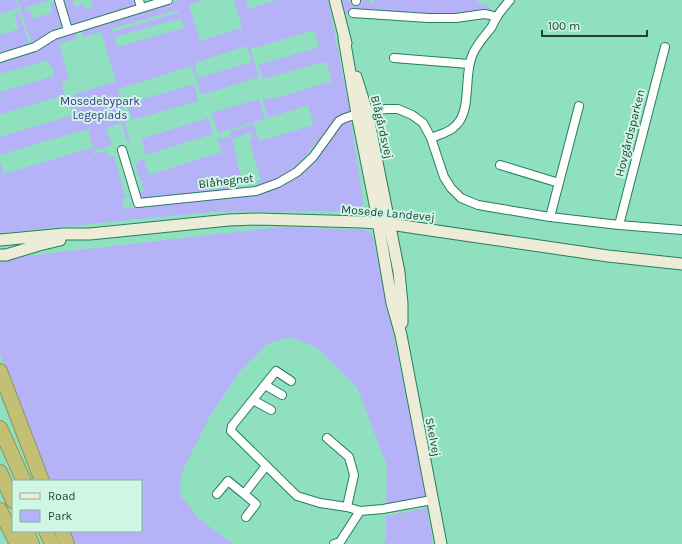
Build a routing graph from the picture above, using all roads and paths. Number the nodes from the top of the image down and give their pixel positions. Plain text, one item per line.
1 (60, 0) edge
2 (168, 0) edge
3 (335, 0) edge
4 (510, 0) edge
5 (140, 4) edge
6 (353, 13) dead end
7 (496, 17) junction
8 (68, 30) junction
9 (665, 47) dead end
10 (0, 58) edge
11 (394, 58) dead end
12 (469, 64) junction
13 (579, 106) dead end
14 (362, 113) junction
15 (431, 138) junction
16 (122, 150) dead end
17 (500, 165) dead end
18 (559, 183) junction
19 (550, 218) junction
20 (384, 224) junction
21 (619, 225) junction
22 (682, 230) edge
23 (90, 234) junction
24 (0, 240) edge
25 (0, 255) edge
26 (682, 264) edge
27 (0, 371) edge
28 (291, 381) dead end
29 (265, 385) junction
30 (282, 395) dead end
31 (254, 400) junction
32 (271, 410) dead end
33 (0, 428) edge
34 (327, 438) dead end
35 (266, 466) junction
36 (0, 472) edge
37 (24, 480) edge
38 (42, 480) edge
39 (217, 494) dead end
40 (244, 494) junction
41 (12, 499) edge
42 (432, 500) junction
43 (347, 507) junction
44 (0, 510) edge
45 (360, 511) junction
46 (246, 517) dead end
47 (26, 532) edge
48 (46, 532) edge
49 (62, 532) edge
50 (17, 544) edge
51 (32, 544) edge
52 (52, 544) edge
53 (67, 544) edge
54 (334, 544) edge
55 (441, 544) edge

1 - 8 street
2 - 5 street
3 - 14 main road, Blågårdsvej
4 - 7 street
5 - 8 street
6 - 7 street
7 - 12 street
8 - 10 street
9 - 21 street, Hovgårdsparken
11 - 12 street
12 - 15 street
13 - 18 street
14 - 15 street
14 - 16 street, Blåhegnet
14 - 20 main road, Blågårdsvej
15 - 19 street
17 - 18 street
18 - 19 street
19 - 21 street
20 - 23 main road, Mosede Landevej
20 - 26 main road, Mosede Landevej
20 - 42 main road, Skelvej
21 - 22 street
23 - 24 main road, Mosede Landevej
23 - 25 main road, Mosede Landevej
27 - 38 highway
28 - 29 street
29 - 30 street
29 - 31 street
31 - 32 street
31 - 35 street
33 - 37 highway
34 - 43 street
35 - 40 street
35 - 43 street
36 - 41 highway
39 - 40 street
40 - 46 street
42 - 45 street
42 - 55 main road, Skelvej
43 - 45 street
44 - 50 highway
45 - 54 street
47 - 51 highway
48 - 52 highway
49 - 53 highway

